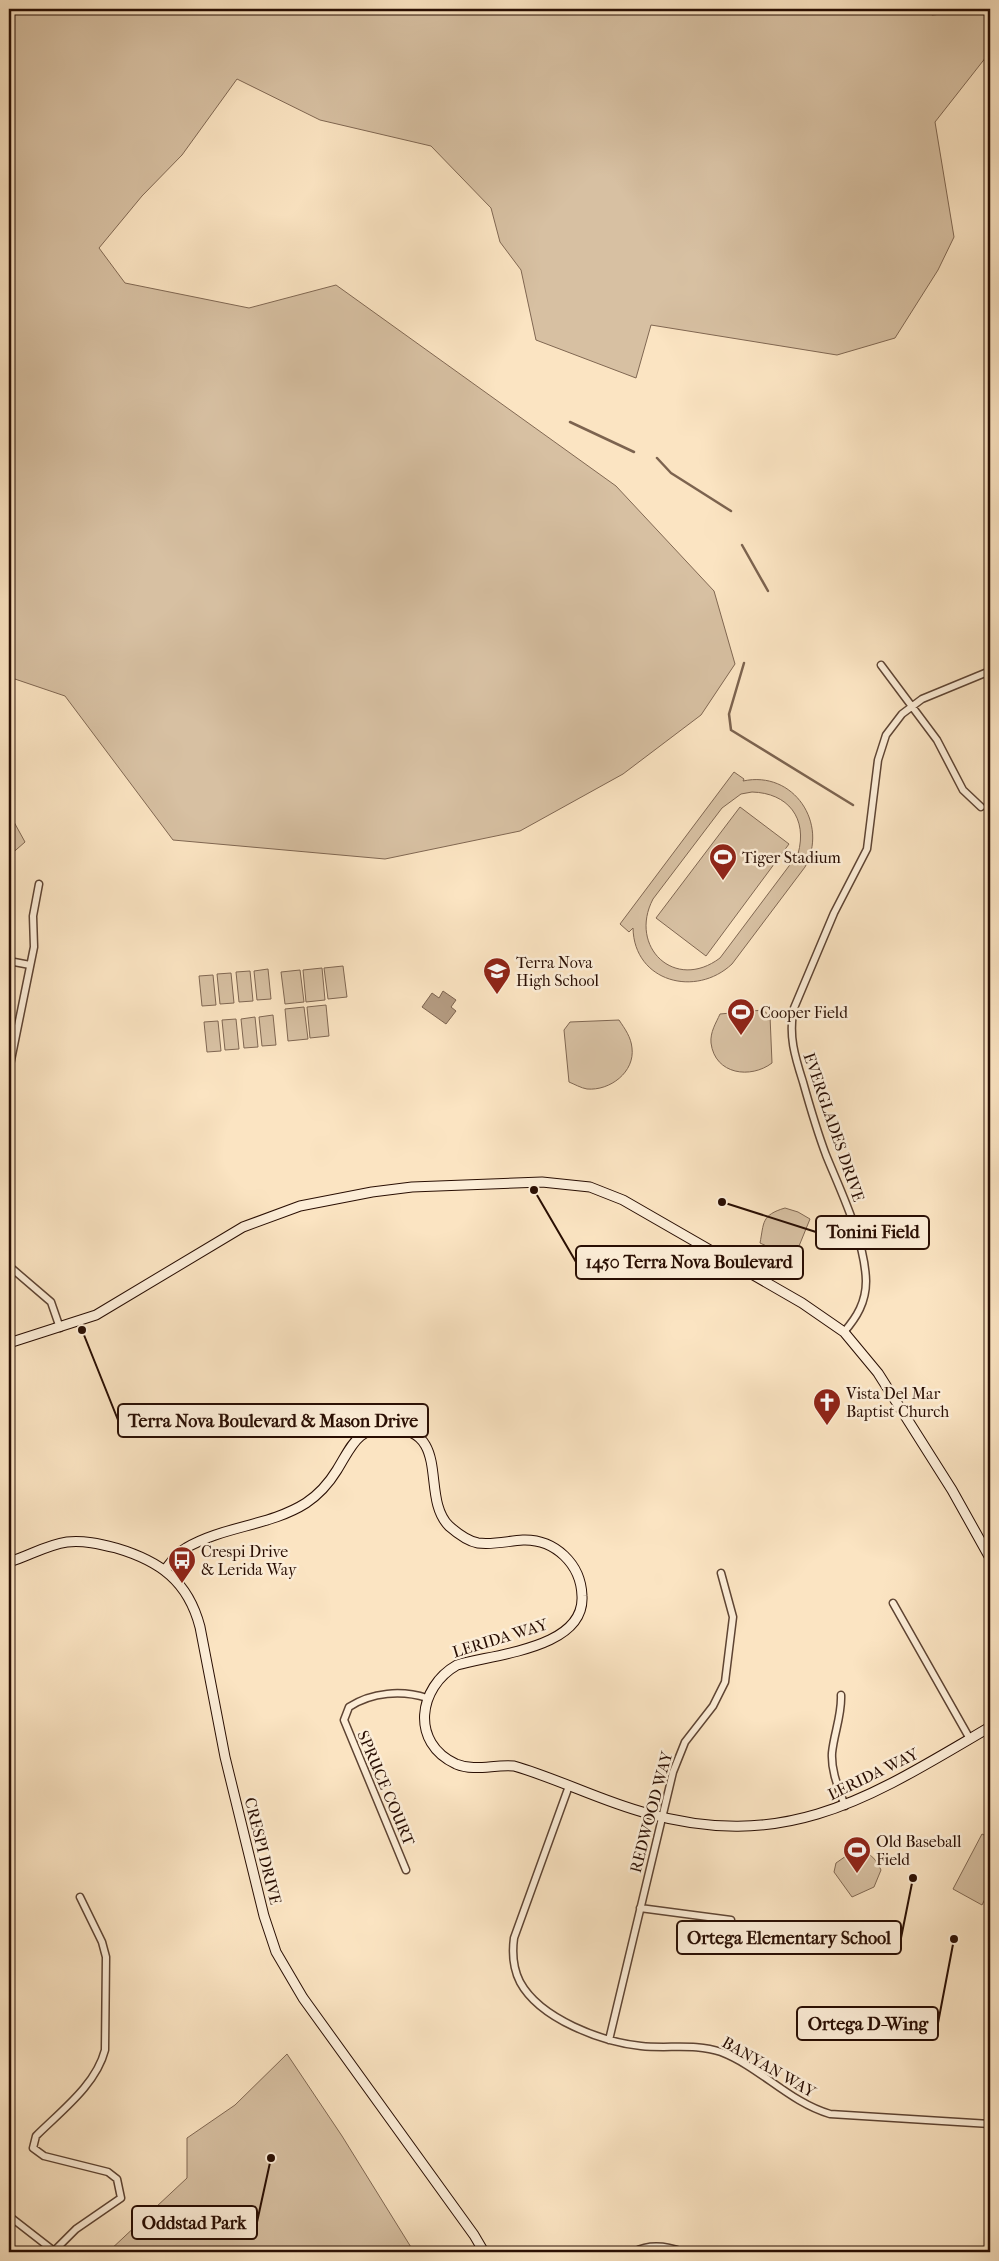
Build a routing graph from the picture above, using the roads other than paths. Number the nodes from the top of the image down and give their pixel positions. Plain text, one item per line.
1 (881, 664) dead end
2 (990, 671) edge
3 (913, 706) junction
4 (982, 806) dead end
5 (39, 884) dead end
6 (9, 961) edge
7 (30, 965) junction
8 (9, 1070) edge
9 (9, 1266) edge
10 (60, 1328) junction
11 (844, 1332) junction
12 (9, 1343) edge
13 (990, 1558) edge
14 (9, 1562) edge
15 (165, 1570) junction
16 (722, 1573) dead end
17 (893, 1603) dead end
18 (841, 1695) dead end
19 (427, 1698) junction
20 (990, 1727) edge
21 (970, 1739) junction
22 (569, 1786) junction
23 (845, 1806) junction
24 (662, 1818) junction
25 (406, 1870) dead end
26 (80, 1897) dead end
27 (640, 1908) junction
28 (731, 1920) dead end
29 (609, 2040) junction
30 (990, 2124) edge
31 (9, 2216) edge
32 (54, 2252) edge
33 (484, 2252) edge
34 (634, 2252) edge
35 (683, 2252) edge

1 - 3 street
2 - 3 street, EVERGLADES DRIVE
3 - 4 street
3 - 11 street, EVERGLADES DRIVE
5 - 7 street
6 - 7 street
7 - 8 street
9 - 10 street
10 - 11 street
10 - 12 street
11 - 13 street
14 - 15 street, CRESPI DRIVE
15 - 19 street, LERIDA WAY
15 - 33 street, CRESPI DRIVE
16 - 24 street, REDWOOD WAY
17 - 21 street
18 - 23 street
19 - 22 street, LERIDA WAY
19 - 25 street, SPRUCE COURT
20 - 21 street, LERIDA WAY
21 - 23 street, LERIDA WAY
22 - 24 street, LERIDA WAY
22 - 29 street, BANYAN WAY
23 - 24 street, LERIDA WAY
24 - 27 street, REDWOOD WAY
26 - 32 street
27 - 28 street
27 - 29 street, REDWOOD WAY
29 - 30 street, BANYAN WAY
31 - 32 street
34 - 35 street

